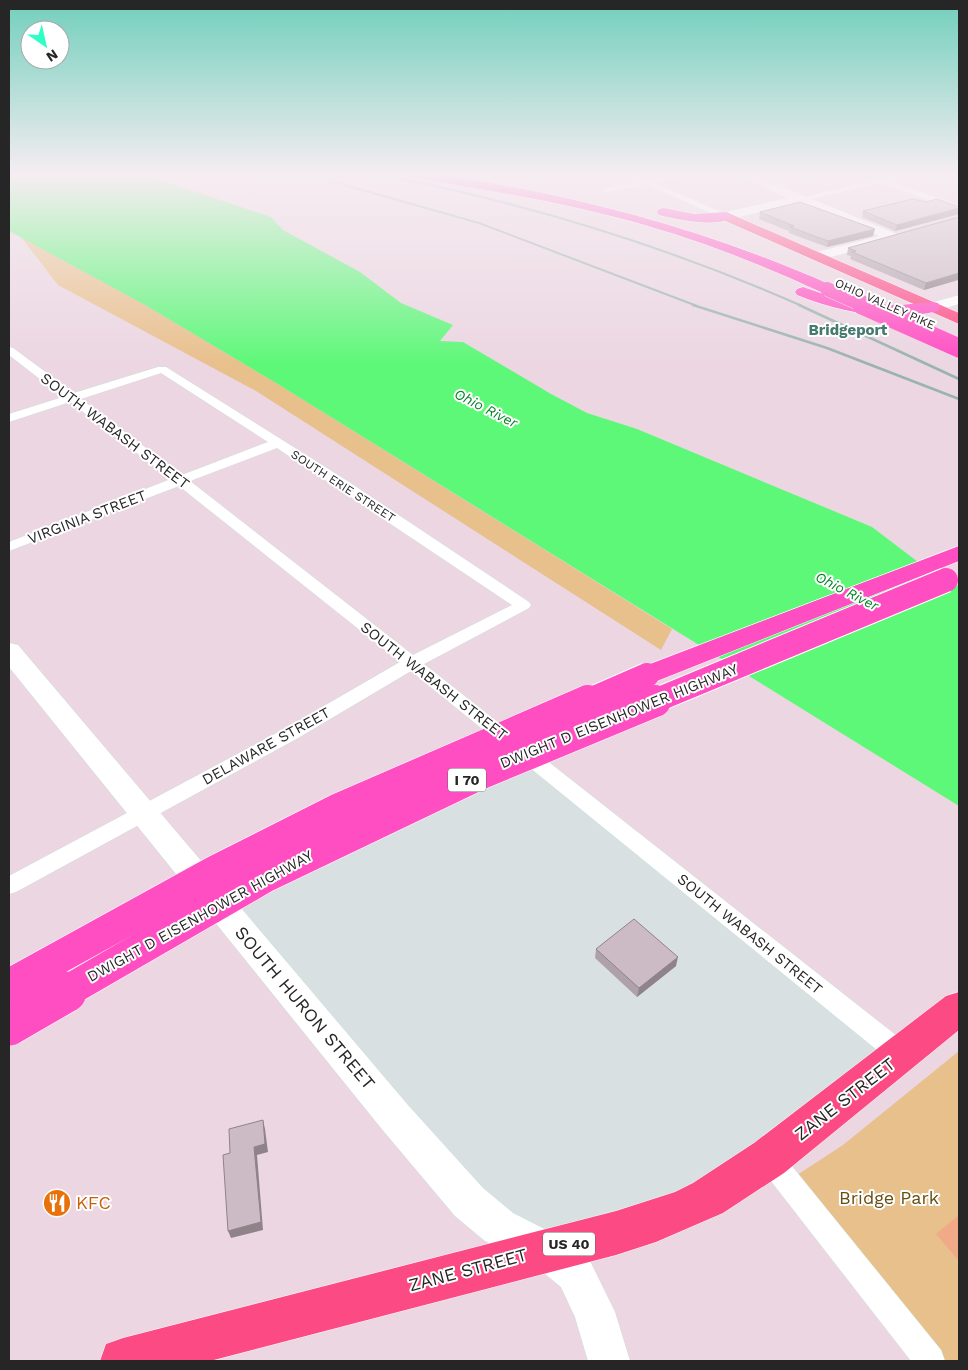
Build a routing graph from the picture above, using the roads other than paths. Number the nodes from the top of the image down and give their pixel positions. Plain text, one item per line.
1 (682, 237) edge
2 (694, 237) edge
3 (711, 237) edge
4 (774, 237) edge
5 (890, 237) edge
6 (818, 256) junction
7 (834, 287) junction
8 (959, 299) edge
9 (932, 307) junction
10 (959, 319) edge
11 (959, 337) edge
12 (959, 348) edge
13 (9, 350) edge
14 (70, 398) junction
15 (9, 418) edge
16 (276, 443) junction
17 (180, 480) junction
18 (9, 547) edge
19 (959, 553) edge
20 (942, 574) edge
21 (523, 605) joint
22 (9, 651) edge
23 (412, 663) junction
24 (143, 813) junction
25 (9, 886) edge
26 (9, 985) edge
27 (959, 1008) edge
28 (9, 1025) edge
29 (902, 1055) junction
30 (769, 1158) junction
31 (545, 1250) junction
32 (123, 1361) edge
33 (609, 1361) edge
34 (930, 1361) edge

1 - 9 highway
2 - 7 highway, OHIO VALLEY PIKE
3 - 7 highway, OHIO VALLEY PIKE
4 - 6 main road
5 - 6 street
6 - 9 main road
7 - 11 highway, OHIO VALLEY PIKE
7 - 12 highway, OHIO VALLEY PIKE, bridge
8 - 9 street
9 - 10 main road
13 - 14 street, SOUTH WABASH STREET
14 - 15 street
14 - 16 street, SOUTH ERIE STREET
14 - 17 street, SOUTH WABASH STREET
16 - 17 street, VIRGINIA STREET
16 - 21 street, SOUTH ERIE STREET
17 - 18 street, VIRGINIA STREET
17 - 23 street, SOUTH WABASH STREET
19 - 20 highway, I 70
20 - 26 highway, DWIGHT D EISENHOWER HIGHWAY / I 70, bridge
20 - 28 highway, DWIGHT D EISENHOWER HIGHWAY / I 70, bridge
21 - 23 street, DELAWARE STREET
22 - 24 street, SOUTH HURON STREET
23 - 24 street, DELAWARE STREET
23 - 29 street, SOUTH WABASH STREET
24 - 25 street, DELAWARE STREET
24 - 31 street, SOUTH HURON STREET
27 - 29 main road, ZANE STREET / US 40
29 - 30 main road, ZANE STREET / US 40
30 - 31 main road, ZANE STREET / US 40
30 - 34 street
31 - 32 main road, ZANE STREET / US 40
31 - 33 street, SOUTH HURON STREET

